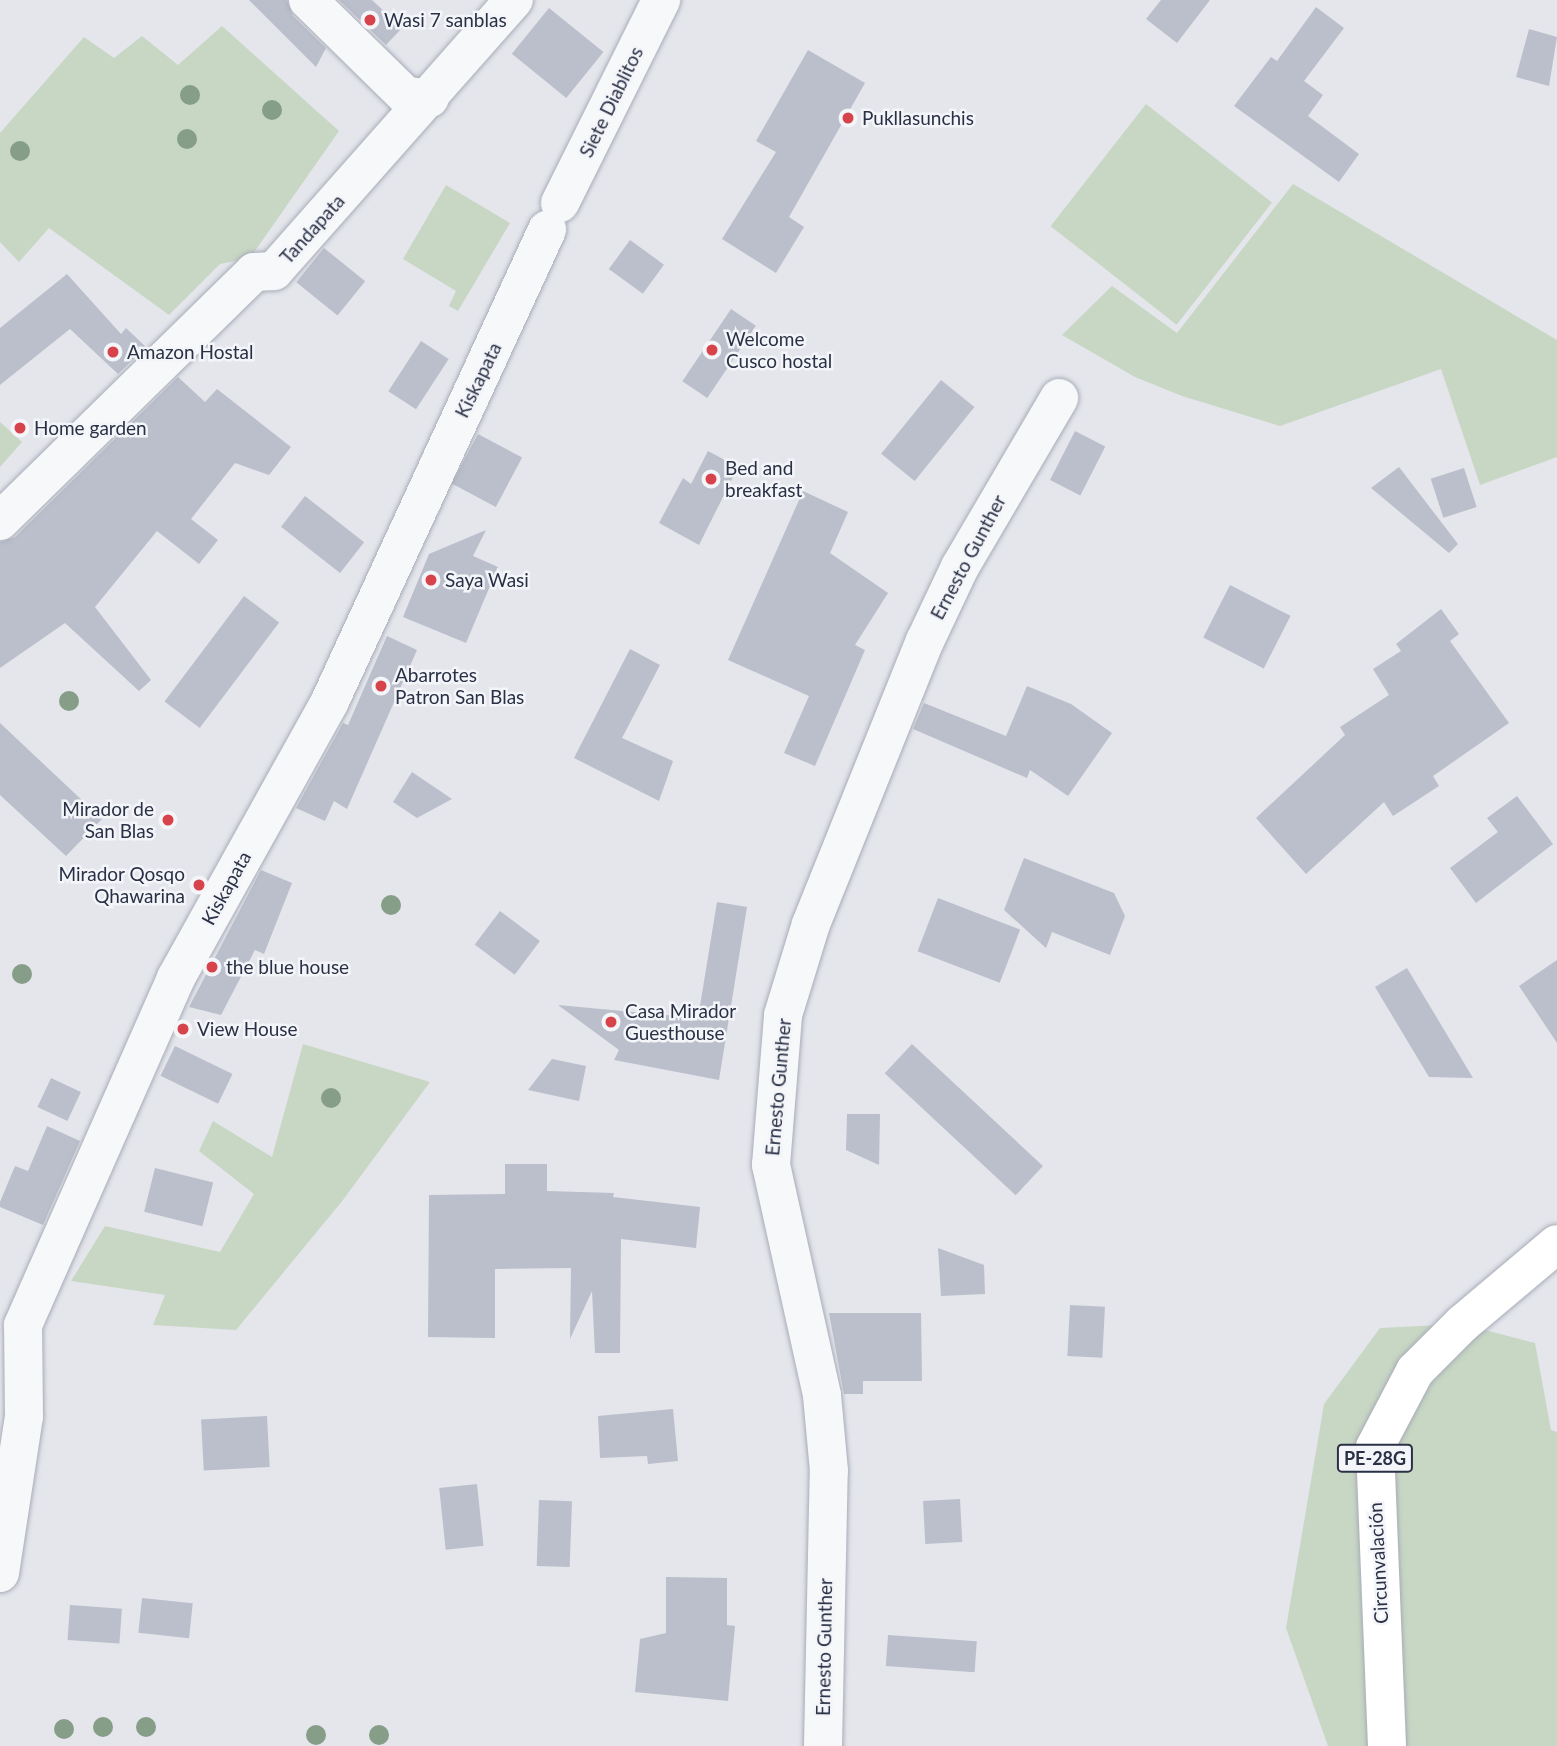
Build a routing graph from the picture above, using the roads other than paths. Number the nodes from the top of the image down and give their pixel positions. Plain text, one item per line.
1 (308, 0) edge
2 (514, 0) edge
3 (661, 0) edge
4 (430, 97) junction
5 (553, 216) joint
6 (1059, 398) dead end
7 (0, 520) edge
8 (1557, 1244) edge
9 (0, 1573) edge
10 (823, 1746) edge
11 (1387, 1746) edge

1 - 4 street
2 - 4 street, Tandapata
3 - 5 street, Siete Diablitos
4 - 7 street, Tandapata
5 - 9 street, Kiskapata
6 - 10 street, Ernesto Gunther
8 - 11 highway, Circunvalación / PE-28G

